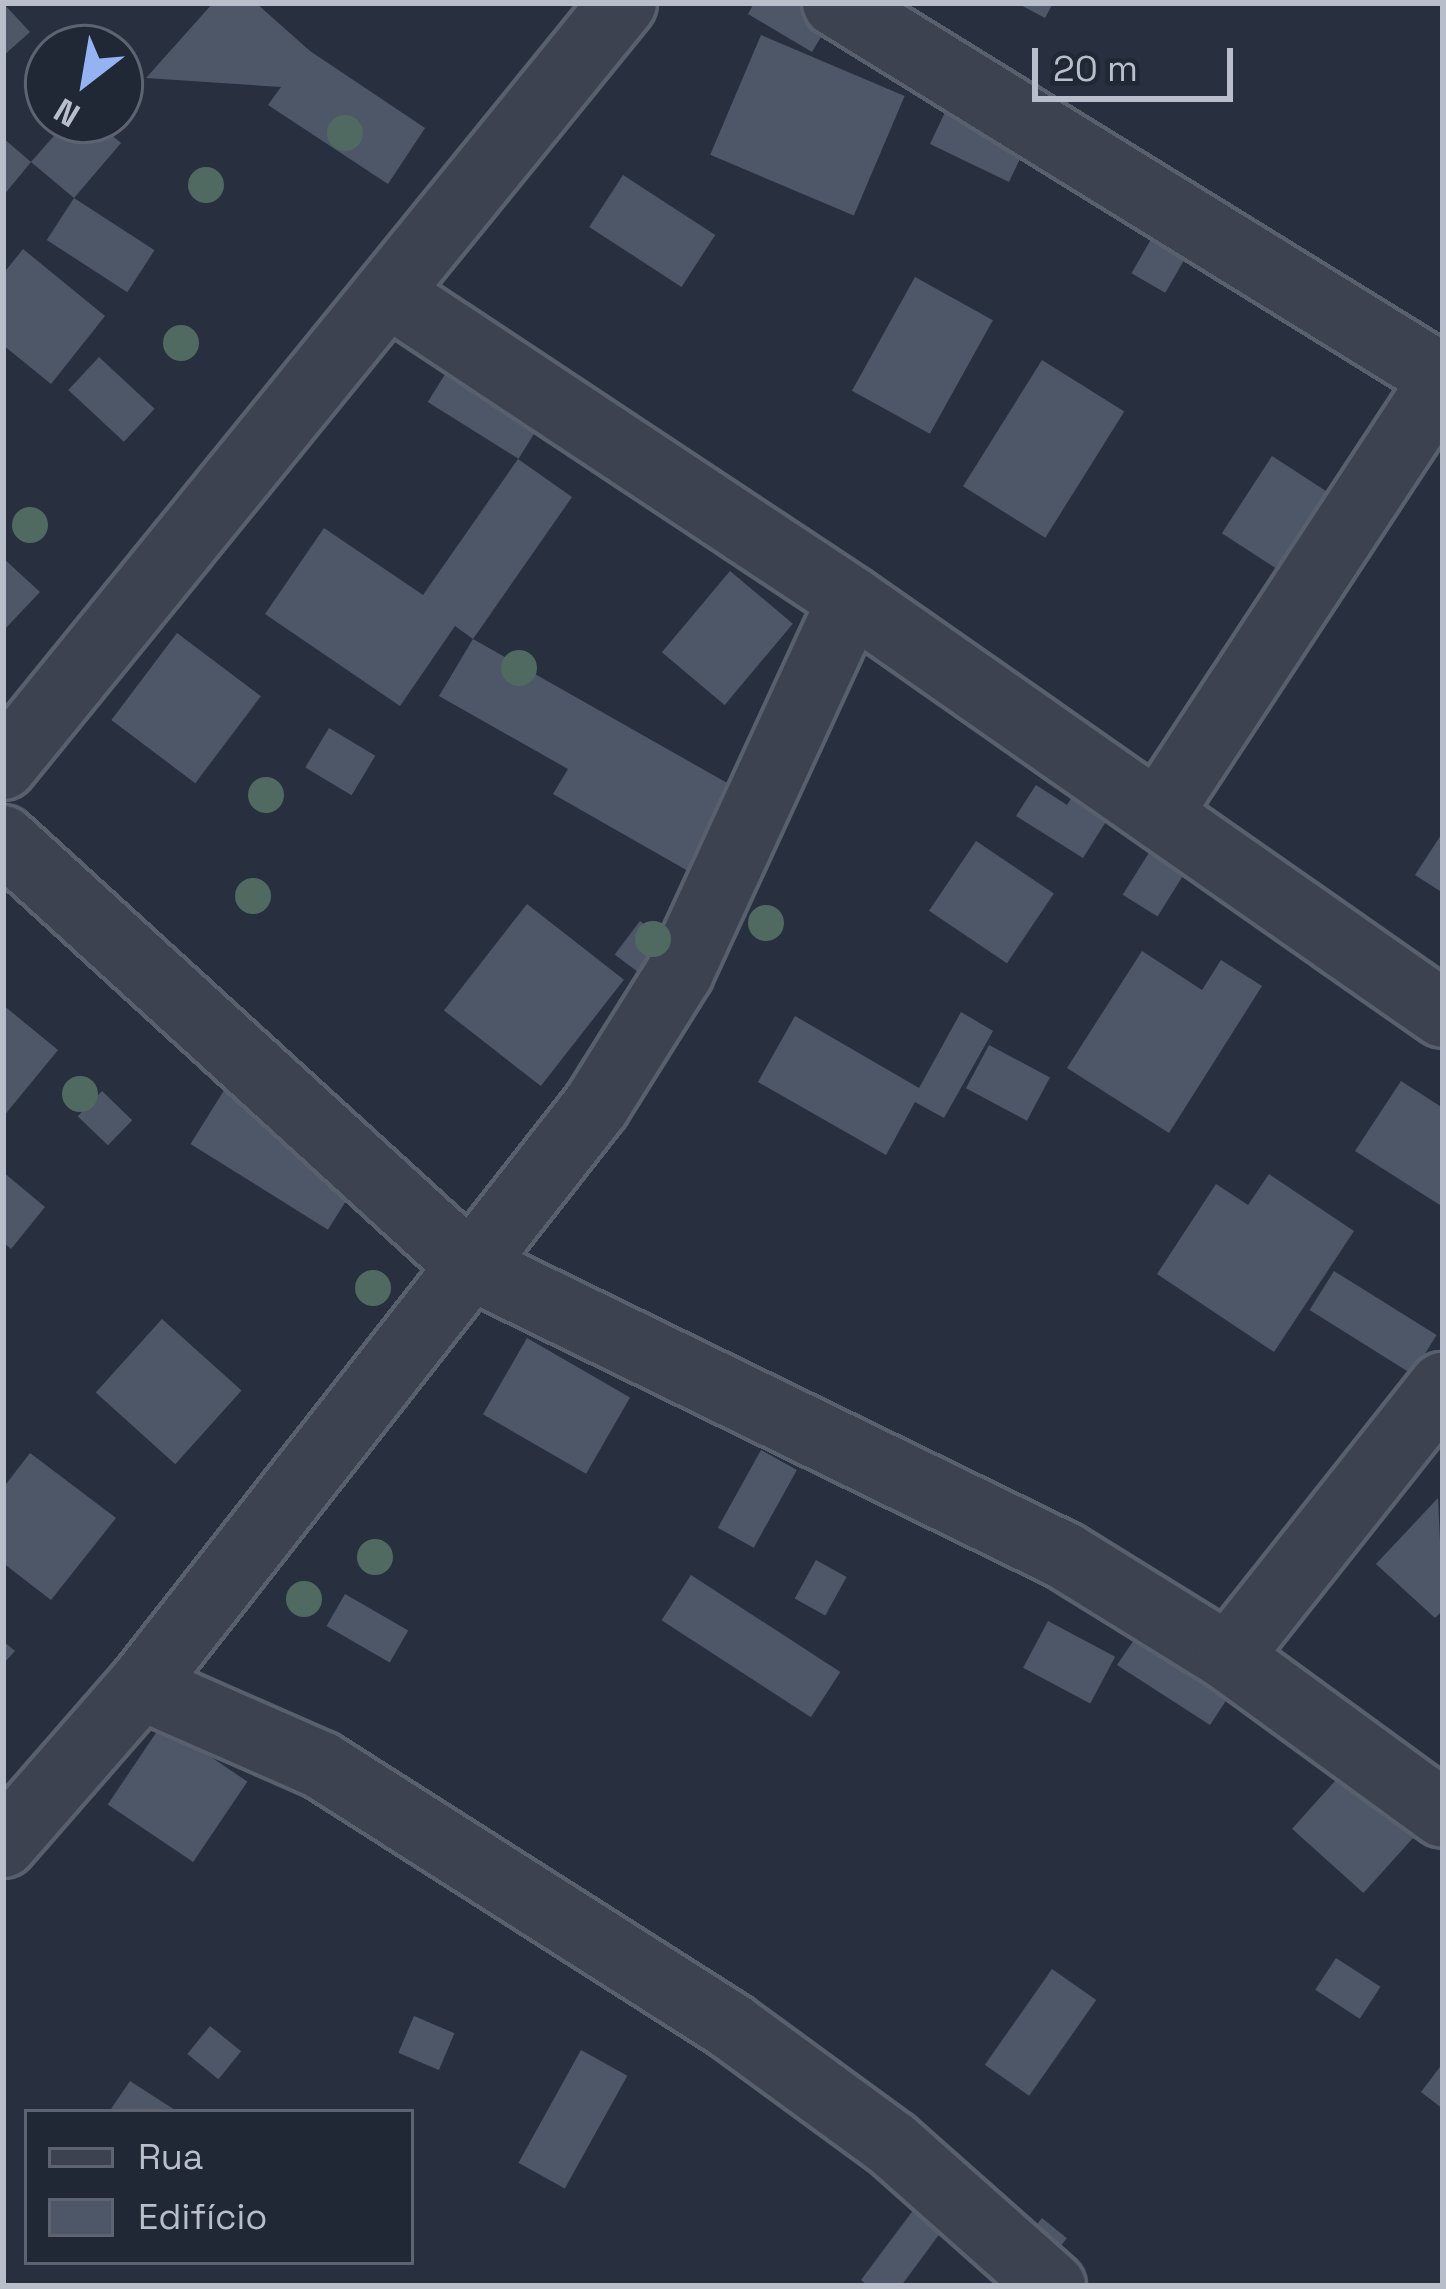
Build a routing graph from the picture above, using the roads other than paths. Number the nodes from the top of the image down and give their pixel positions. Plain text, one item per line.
1 (623, 3) edge
2 (836, 3) edge
3 (391, 295) junction
4 (1443, 379) edge
5 (851, 600) junction
6 (3, 766) edge
7 (1158, 814) junction
8 (3, 839) edge
9 (1443, 1014) edge
10 (469, 1265) junction
11 (1443, 1386) edge
12 (1228, 1657) junction
13 (141, 1686) junction
14 (1443, 1814) edge
15 (3, 1844) edge
16 (1052, 2286) edge

1 - 3 street
2 - 4 street
3 - 5 street
3 - 6 street
4 - 7 street
5 - 7 street
5 - 10 street
7 - 9 street
8 - 10 street
10 - 12 street
10 - 13 street
11 - 12 street
12 - 14 street
13 - 15 street
13 - 16 street

